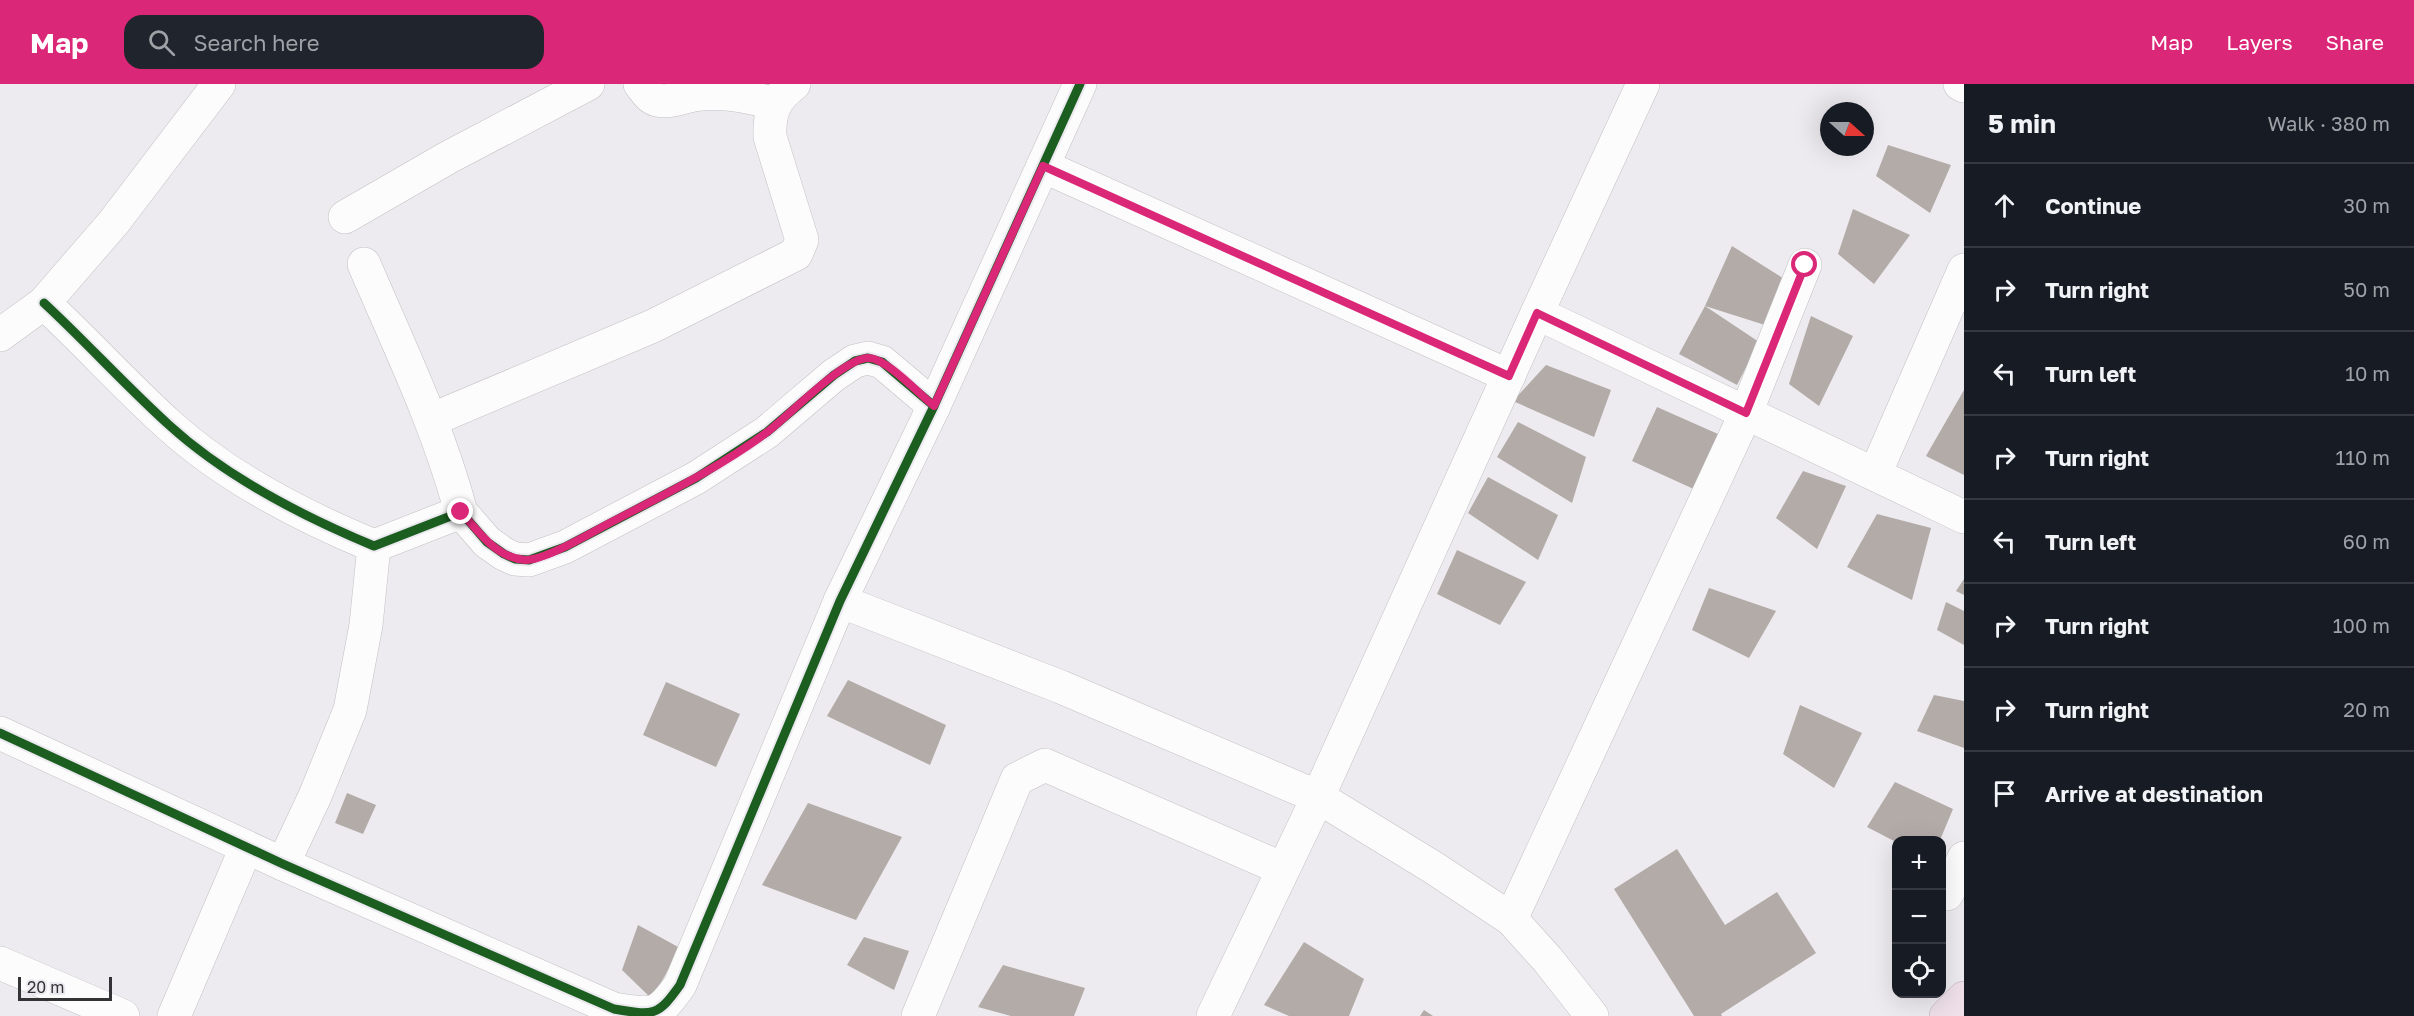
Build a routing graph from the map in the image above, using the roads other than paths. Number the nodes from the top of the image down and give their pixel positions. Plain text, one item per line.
1 (219, 84) edge
2 (588, 84) edge
3 (640, 84) edge
4 (1080, 84) edge
5 (1643, 84) edge
6 (784, 94) edge
7 (1043, 166) junction
8 (345, 217) dead end
9 (364, 264) dead end
10 (1805, 265) dead end
11 (1964, 270) edge
12 (1537, 313) junction
13 (16, 315) edge
14 (1509, 376) junction
15 (934, 406) junction
16 (1746, 413) junction
17 (431, 420) junction
18 (1875, 474) junction
19 (461, 512) junction
20 (1964, 517) edge
21 (374, 546) junction
22 (840, 601) junction
23 (0, 733) edge
24 (1318, 797) junction
25 (246, 848) junction
26 (1964, 858) edge
27 (283, 864) junction
28 (1283, 869) junction
29 (1947, 894) dead end
30 (1510, 919) junction
31 (0, 963) edge
32 (1964, 998) edge
33 (123, 1016) edge
34 (174, 1016) edge
35 (918, 1016) edge
36 (1213, 1016) edge
37 (1592, 1016) edge
38 (1946, 1016) edge

1 - 13 street
2 - 8 street
3 - 6 street
4 - 7 street
5 - 12 street
6 - 17 street
7 - 14 street
7 - 15 street
9 - 17 street
10 - 16 street
11 - 18 street
12 - 14 street
12 - 16 street
13 - 21 street
14 - 24 street
15 - 19 street
15 - 22 street
16 - 18 street
16 - 30 street
17 - 19 street
18 - 20 street
19 - 21 street
21 - 27 street
22 - 24 street
22 - 27 street
23 - 25 street
24 - 28 street
24 - 30 street
25 - 27 street
25 - 34 street
26 - 29 street
28 - 35 street
28 - 36 street
30 - 37 street
31 - 33 street
32 - 38 highway

